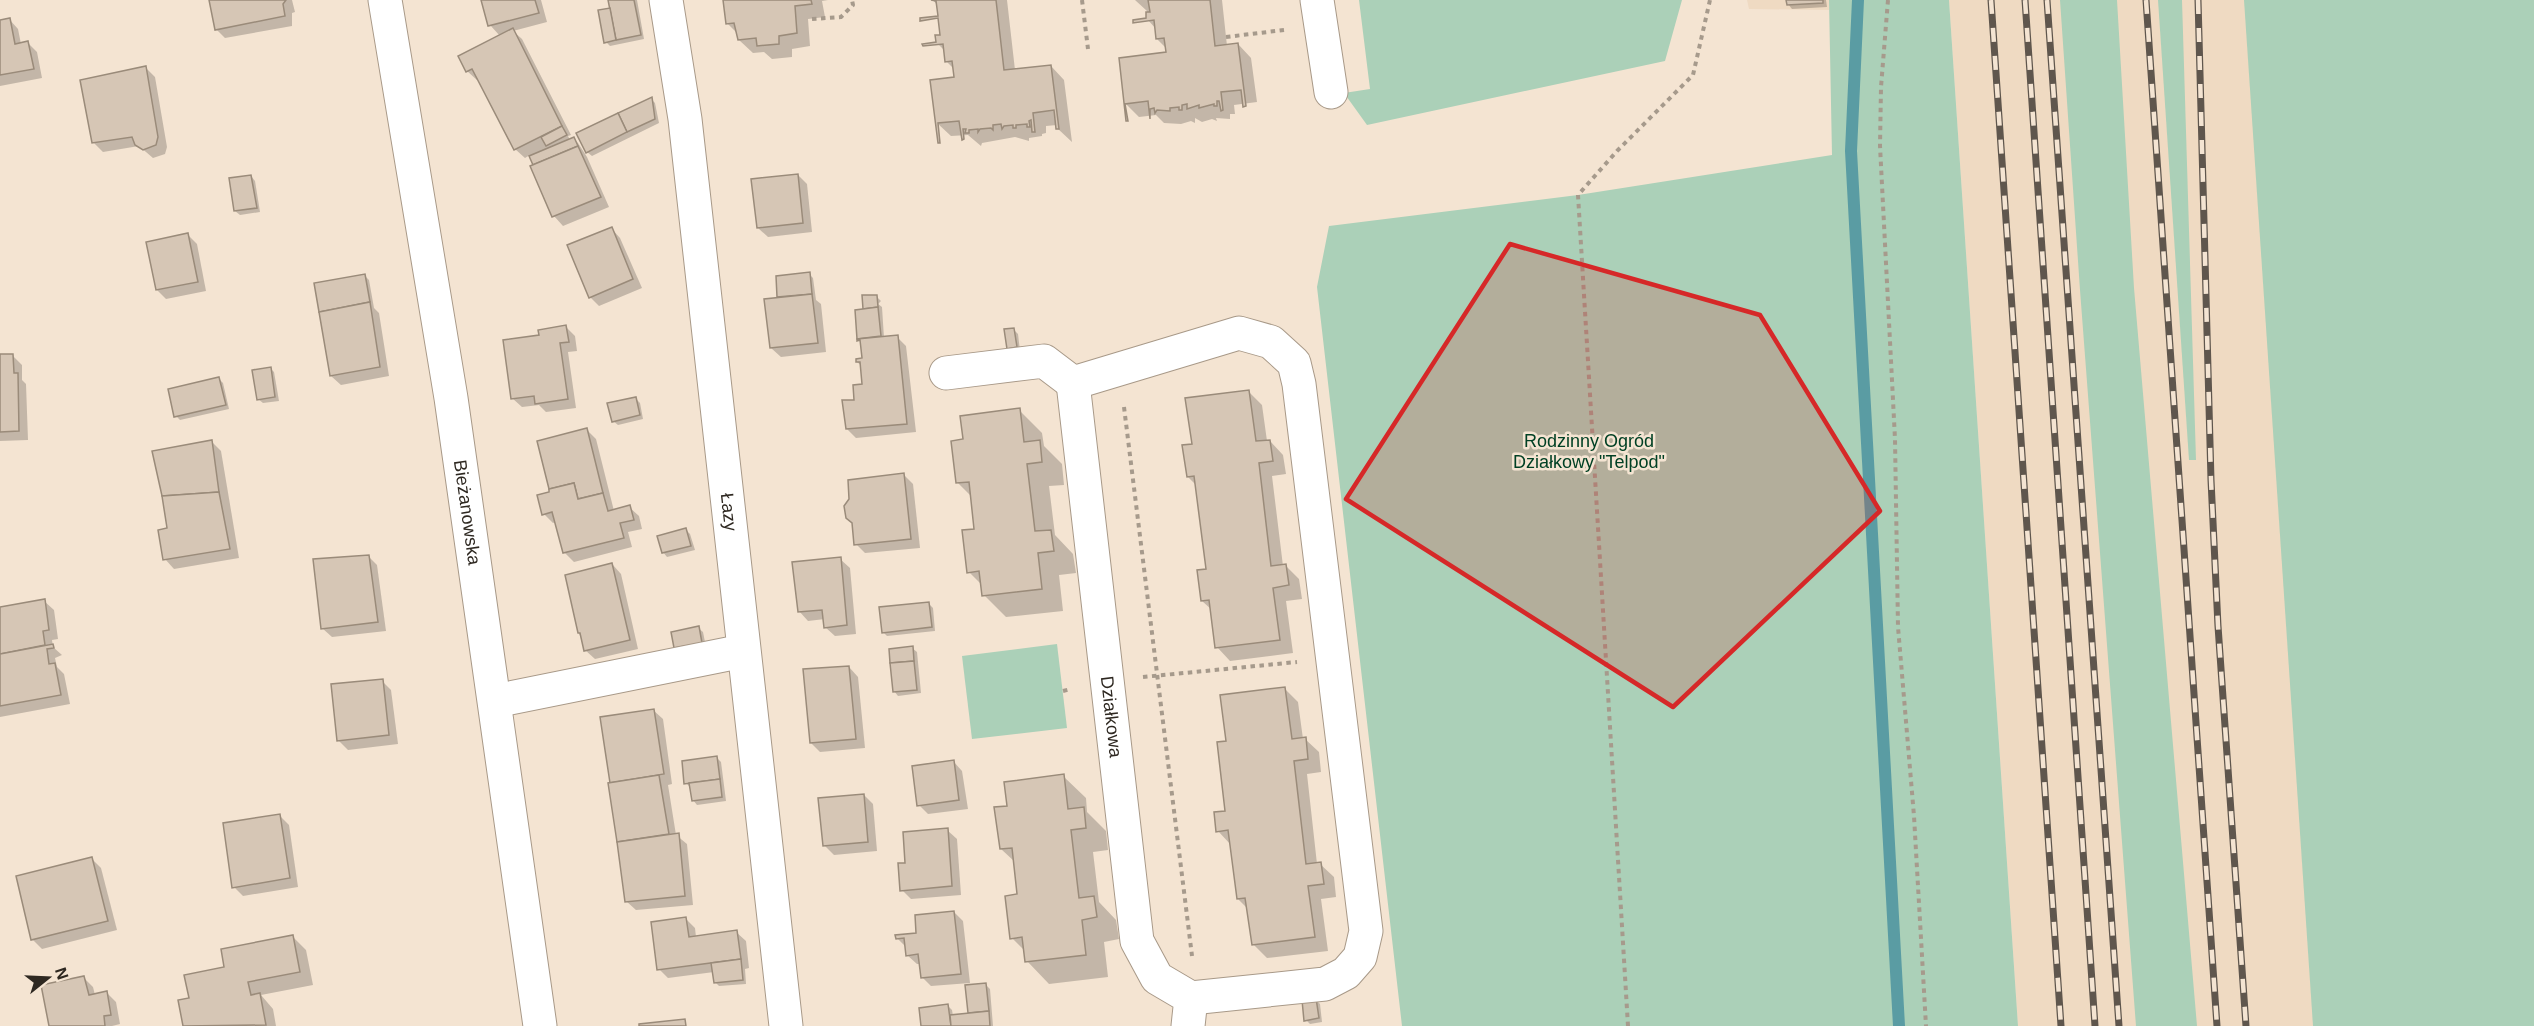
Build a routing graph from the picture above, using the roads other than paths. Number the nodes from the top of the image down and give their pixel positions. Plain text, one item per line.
1 (385, 0) edge
2 (666, 0) edge
3 (1317, 0) edge
4 (1331, 92) dead end
5 (946, 373) dead end
6 (1073, 383) junction
7 (743, 651) junction
8 (495, 700) junction
9 (1189, 1012) edge
10 (540, 1026) edge
11 (786, 1026) edge

1 - 8 street, Bieżanowska
2 - 7 street, Łazy
3 - 4 street
5 - 6 street
6 - 9 street, Działkowa
6 - 9 street
7 - 8 street
7 - 11 street, Łazy
8 - 10 street, Bieżanowska

